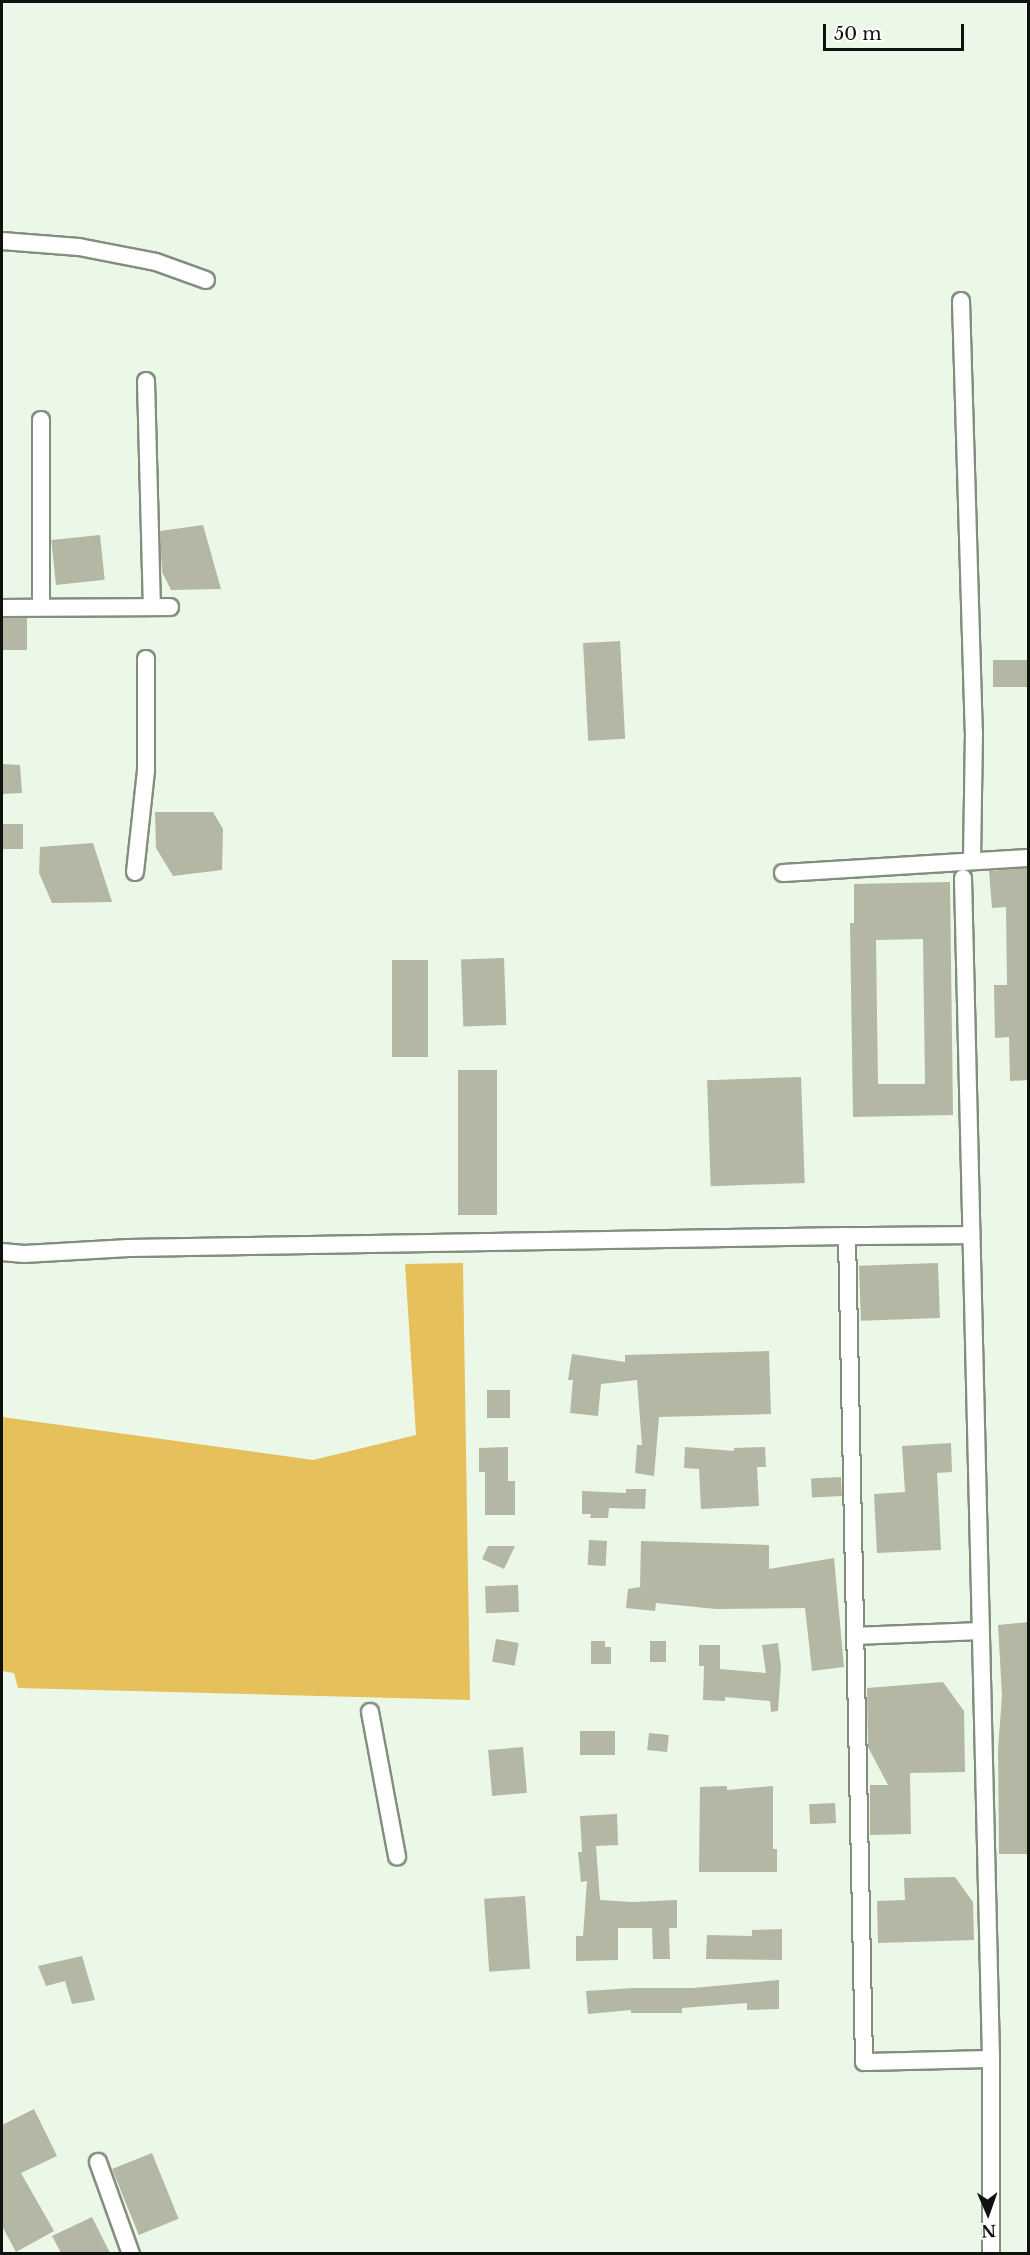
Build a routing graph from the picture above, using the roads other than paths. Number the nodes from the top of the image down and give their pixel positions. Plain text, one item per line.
1 (2, 240) edge
2 (206, 280) dead end
3 (961, 301) dead end
4 (147, 381) dead end
5 (41, 420) dead end
6 (152, 607) junction
7 (170, 607) dead end
8 (2, 608) edge
9 (42, 608) junction
10 (147, 659) dead end
11 (1029, 858) edge
12 (972, 860) junction
13 (135, 872) dead end
14 (783, 873) dead end
15 (963, 878) dead end
16 (971, 1235) junction
17 (847, 1236) junction
18 (2, 1252) edge
19 (980, 1630) junction
20 (855, 1636) junction
21 (370, 1712) dead end
22 (397, 1856) dead end
23 (991, 2059) junction
24 (98, 2162) dead end
25 (131, 2253) edge
26 (991, 2253) edge

1 - 2 street
3 - 12 street
4 - 6 street
5 - 9 street
6 - 7 street
6 - 9 street
8 - 9 street
10 - 13 street
11 - 12 street
12 - 14 street
15 - 16 street
16 - 17 street
16 - 19 street
17 - 18 street
17 - 20 street
19 - 20 street
19 - 23 street
20 - 23 street
21 - 22 street
23 - 26 street
24 - 25 street

